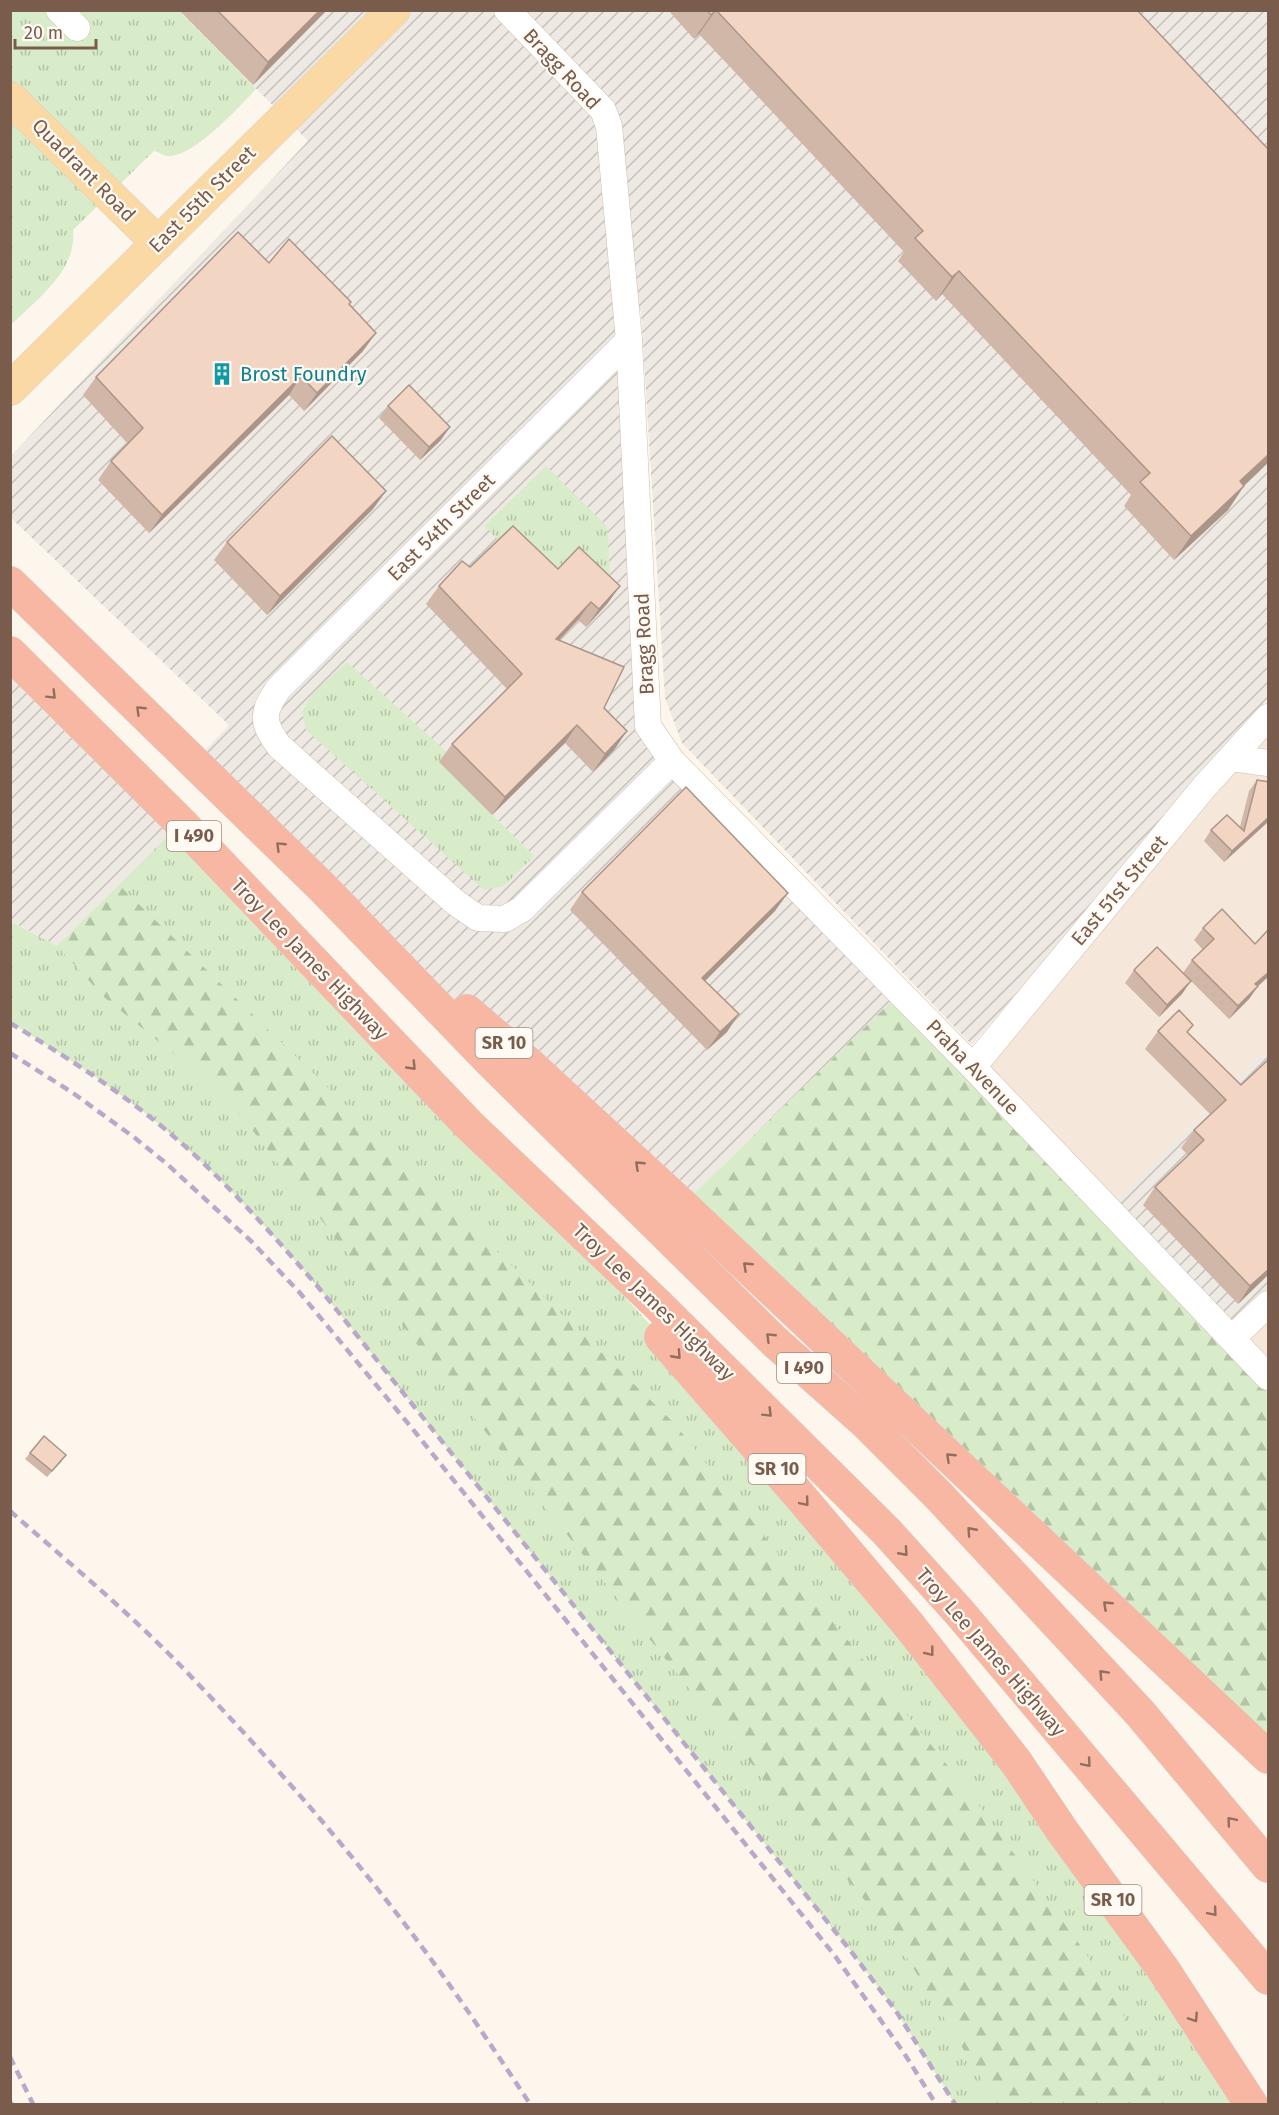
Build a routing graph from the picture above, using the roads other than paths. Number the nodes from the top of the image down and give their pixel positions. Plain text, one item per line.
1 (394, 10) edge
2 (507, 10) edge
3 (10, 98) edge
4 (158, 243) junction
5 (629, 340) junction
6 (10, 389) edge
7 (10, 583) edge
8 (10, 654) edge
9 (1269, 717) edge
10 (1230, 758) junction
11 (672, 761) junction
12 (1269, 763) edge
13 (322, 887) junction
14 (973, 1067) junction
15 (469, 1125) junction
16 (1269, 1304) edge
17 (1232, 1338) junction
18 (1269, 1377) edge
19 (1165, 1660) junction
20 (1269, 1741) edge
21 (1269, 1757) edge
22 (1269, 1866) edge
23 (1269, 1978) edge
24 (1251, 2104) edge

1 - 4 main road, East 55th Street
2 - 5 street, Bragg Road
3 - 4 main road, Quadrant Road
4 - 6 main road, East 55th Street
5 - 11 street, Bragg Road
5 - 11 street, East 54th Street
13 -> 7 highway, I 490
8 -> 15 highway, Troy Lee James Highway / I 490
9 - 10 street, East 51st Street
10 - 12 street
10 - 14 street, East 51st Street
11 - 14 street, Praha Avenue
19 -> 13 highway, SR 10
22 -> 13 highway, I 490
14 - 17 street, Praha Avenue
15 -> 23 highway, Troy Lee James Highway / I 490
15 -> 24 highway, SR 10
16 - 17 street
17 - 18 street, Praha Avenue
19 - 20 highway
19 - 21 highway, SR 10

